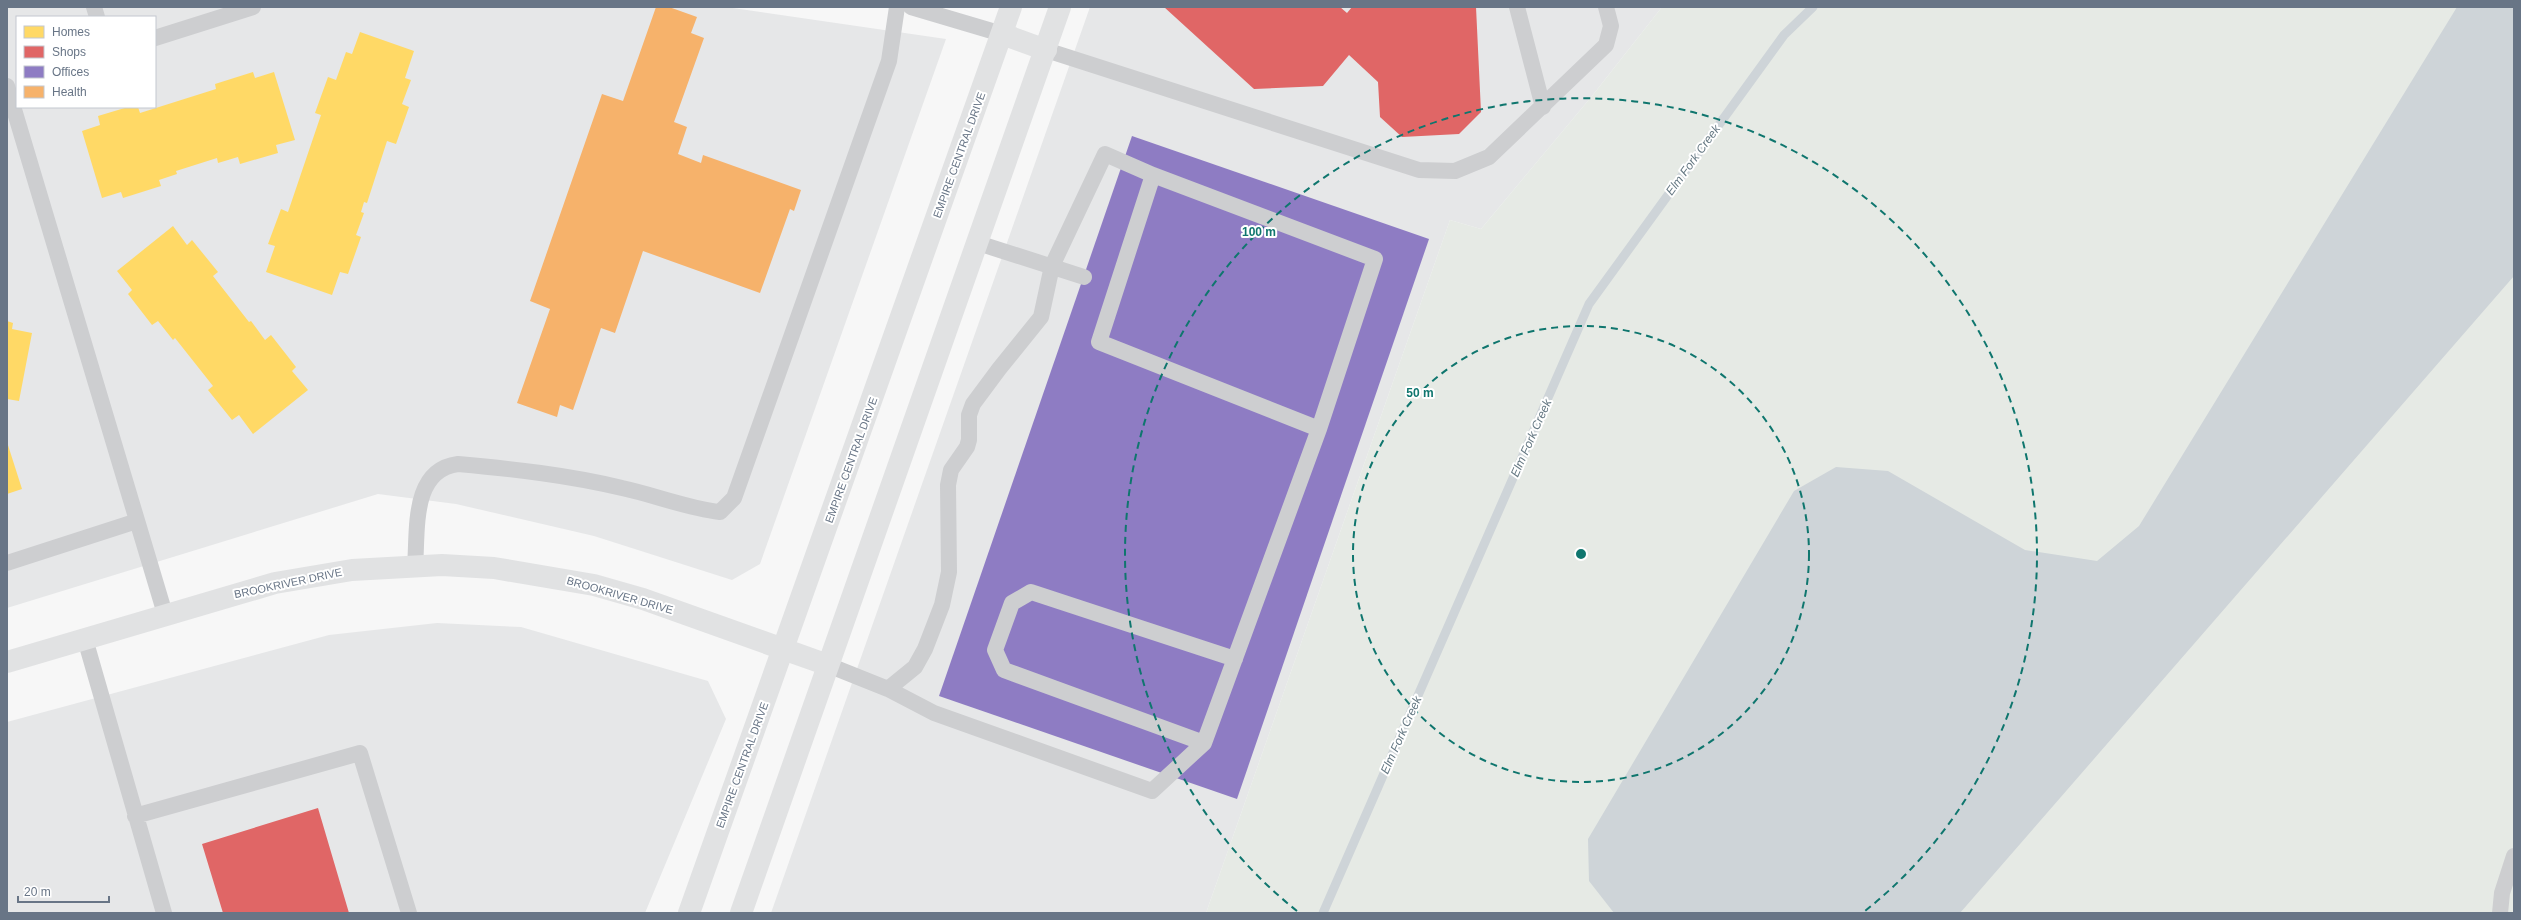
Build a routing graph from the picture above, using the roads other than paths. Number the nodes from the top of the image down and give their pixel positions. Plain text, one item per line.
1 (253, 7) edge
2 (897, 7) edge
3 (917, 7) edge
4 (1012, 7) edge
5 (1060, 7) edge
6 (1517, 7) edge
7 (1606, 7) edge
8 (1002, 34) junction
9 (156, 38) edge
10 (1046, 50) junction
11 (7, 85) edge
12 (1543, 107) junction
13 (1154, 175) junction
14 (978, 243) junction
15 (1052, 266) junction
16 (1084, 277) dead end
17 (1319, 429) junction
18 (137, 521) junction
19 (7, 563) edge
20 (415, 566) junction
21 (165, 614) junction
22 (85, 638) junction
23 (784, 648) junction
24 (1235, 659) junction
25 (7, 662) edge
26 (828, 665) junction
27 (888, 689) junction
28 (1204, 743) junction
29 (135, 816) junction
30 (2514, 856) edge
31 (164, 913) edge
32 (409, 913) edge
33 (689, 913) edge
34 (741, 913) edge
35 (2500, 913) edge

1 - 9 lane
2 - 20 lane
3 - 8 lane
4 - 8 street, EMPIRE CENTRAL DRIVE
5 - 10 street
6 - 12 lane
7 - 12 lane
8 - 10 street
8 - 23 street, EMPIRE CENTRAL DRIVE
10 - 12 lane
10 - 14 street
11 - 18 lane
13 - 15 lane
13 - 17 lane
13 - 17 lane
14 - 15 lane
14 - 26 street
15 - 16 lane
15 - 27 lane
17 - 24 lane
18 - 19 lane
18 - 21 lane
20 - 21 street, BROOKRIVER DRIVE
20 - 23 street, BROOKRIVER DRIVE
21 - 22 street, BROOKRIVER DRIVE
22 - 25 street, BROOKRIVER DRIVE
22 - 29 lane
23 - 26 street, BROOKRIVER DRIVE
23 - 33 street, EMPIRE CENTRAL DRIVE
24 - 28 lane
24 - 28 lane
26 - 27 lane
26 - 34 street
27 - 28 lane
29 - 31 lane
29 - 32 lane
30 - 35 lane

